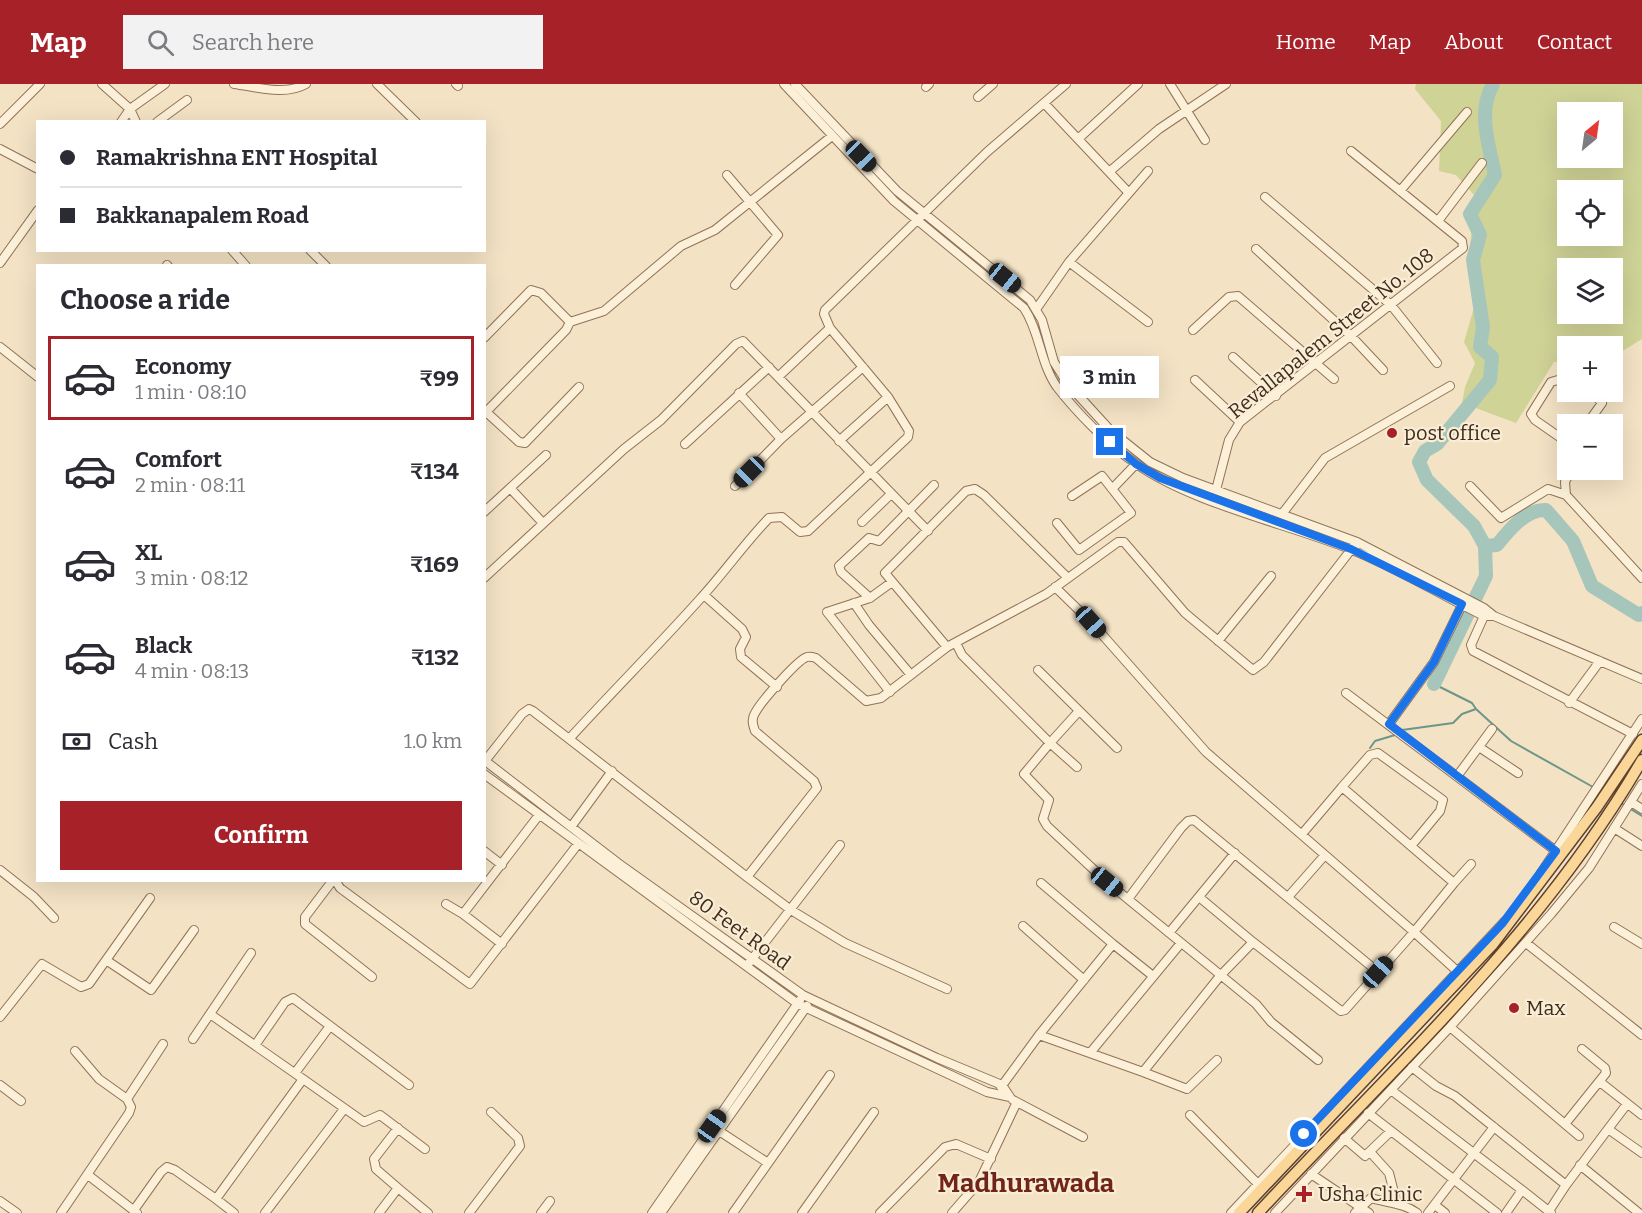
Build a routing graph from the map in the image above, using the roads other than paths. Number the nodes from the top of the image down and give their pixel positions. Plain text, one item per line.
1 (40, 84) edge
2 (102, 84) edge
3 (165, 84) edge
4 (234, 84) edge
5 (306, 84) edge
6 (377, 84) edge
7 (993, 84) edge
8 (1066, 84) edge
9 (1138, 84) edge
10 (1170, 84) edge
11 (1226, 84) edge
12 (790, 85) edge
13 (978, 97) dead end
14 (188, 100) dead end
15 (1044, 103) junction
16 (130, 110) junction
17 (1187, 110) junction
18 (1467, 111) dead end
19 (1, 120) edge
20 (122, 120) edge
21 (135, 120) edge
22 (160, 120) edge
23 (414, 120) edge
24 (832, 136) junction
25 (1078, 139) junction
26 (1205, 140) dead end
27 (0, 149) edge
28 (1350, 151) dead end
29 (1482, 164) dead end
30 (36, 169) edge
31 (1148, 171) dead end
32 (1109, 172) junction
33 (727, 175) dead end
34 (1400, 191) junction
35 (1128, 192) junction
36 (1265, 197) dead end
37 (751, 203) junction
38 (36, 213) edge
39 (921, 216) junction
40 (1437, 221) junction
41 (1256, 249) dead end
42 (234, 252) edge
43 (312, 252) edge
44 (1069, 262) junction
45 (0, 263) edge
46 (244, 264) edge
47 (324, 264) edge
48 (735, 285) dead end
49 (1391, 305) junction
50 (1037, 308) junction
51 (570, 322) junction
52 (1148, 322) dead end
53 (830, 328) junction
54 (1193, 330) dead end
55 (486, 336) edge
56 (1352, 337) junction
57 (0, 347) edge
58 (1233, 357) dead end
59 (1319, 363) junction
60 (1437, 363) dead end
61 (769, 367) junction
62 (863, 367) junction
63 (1383, 370) dead end
64 (36, 375) edge
65 (778, 377) junction
66 (1334, 379) dead end
67 (1196, 380) dead end
68 (1557, 380) edge
69 (1450, 386) dead end
70 (579, 387) dead end
71 (739, 393) junction
72 (1278, 394) junction
73 (888, 397) junction
74 (486, 411) edge
75 (811, 411) junction
76 (486, 413) edge
77 (1240, 422) junction
78 (1557, 435) edge
79 (781, 440) junction
80 (839, 441) junction
81 (685, 444) dead end
82 (546, 455) dead end
83 (1136, 464) junction
84 (871, 474) junction
85 (1565, 480) edge
86 (934, 485) dead end
87 (735, 486) dead end
88 (1470, 486) dead end
89 (510, 488) junction
90 (1112, 489) junction
91 (1216, 490) junction
92 (891, 494) junction
93 (1566, 495) junction
94 (1072, 496) dead end
95 (486, 510) edge
96 (908, 512) junction
97 (1282, 514) junction
98 (542, 522) junction
99 (862, 522) dead end
100 (1057, 523) dead end
101 (928, 531) junction
102 (1354, 545) junction
103 (486, 576) edge
104 (1271, 576) dead end
105 (1068, 578) junction
106 (1642, 578) edge
107 (892, 582) junction
108 (1055, 587) junction
109 (704, 595) junction
110 (870, 598) junction
111 (854, 603) junction
112 (1465, 604) junction
113 (1483, 613) junction
114 (1218, 640) junction
115 (956, 643) junction
116 (947, 647) junction
117 (1600, 660) junction
118 (1038, 670) dead end
119 (911, 675) junction
120 (1642, 678) edge
121 (777, 687) junction
122 (890, 692) junction
123 (1346, 693) dead end
124 (1569, 703) junction
125 (1079, 711) junction
126 (1642, 719) edge
127 (1389, 724) junction
128 (1492, 729) dead end
129 (1638, 737) edge
130 (570, 738) junction
131 (1050, 743) junction
132 (1479, 747) junction
133 (1117, 748) dead end
134 (486, 759) edge
135 (1642, 760) edge
136 (486, 761) edge
137 (1077, 767) dead end
138 (612, 771) junction
139 (1518, 773) dead end
140 (486, 775) edge
141 (1458, 775) junction
142 (1642, 784) edge
143 (1342, 787) junction
144 (1624, 804) junction
145 (1642, 809) edge
146 (539, 815) junction
147 (571, 827) junction
148 (1614, 828) junction
149 (1302, 834) junction
150 (578, 844) junction
151 (840, 845) dead end
152 (1411, 846) junction
153 (1642, 846) edge
154 (1556, 851) junction
155 (486, 853) edge
156 (1235, 853) junction
157 (1325, 855) junction
158 (1471, 864) dead end
159 (502, 865) junction
160 (0, 870) edge
161 (747, 877) junction
162 (332, 882) edge
163 (336, 882) edge
164 (1041, 882) dead end
165 (1454, 883) junction
166 (1199, 897) junction
167 (1288, 897) junction
168 (150, 898) dead end
169 (1128, 899) junction
170 (446, 904) dead end
171 (791, 910) junction
172 (464, 914) junction
173 (54, 918) dead end
174 (1023, 926) dead end
175 (1614, 927) dead end
176 (194, 930) dead end
177 (1414, 932) junction
178 (1169, 933) junction
179 (1253, 942) junction
180 (1181, 943) junction
181 (1526, 943) junction
182 (502, 944) junction
183 (1113, 944) junction
184 (1642, 944) edge
185 (251, 953) dead end
186 (106, 960) junction
187 (751, 960) junction
188 (746, 968) junction
189 (1457, 971) junction
190 (1378, 972) junction
191 (1153, 976) junction
192 (1220, 976) junction
193 (372, 977) dead end
194 (1084, 980) junction
195 (947, 989) dead end
196 (803, 995) junction
197 (811, 1000) junction
198 (801, 1007) junction
199 (210, 1014) junction
200 (0, 1017) edge
201 (330, 1026) junction
202 (1450, 1027) junction
203 (1039, 1035) junction
204 (1642, 1035) edge
205 (194, 1039) dead end
206 (163, 1044) dead end
207 (256, 1044) junction
208 (1582, 1049) dead end
209 (75, 1051) dead end
210 (1090, 1053) junction
211 (1217, 1060) dead end
212 (1318, 1060) dead end
213 (1412, 1067) junction
214 (295, 1072) junction
215 (1143, 1072) junction
216 (830, 1075) dead end
217 (303, 1079) junction
218 (1600, 1082) junction
219 (0, 1084) edge
220 (409, 1085) dead end
221 (1002, 1085) junction
222 (1391, 1090) junction
223 (997, 1094) junction
224 (127, 1099) junction
225 (1013, 1100) junction
226 (21, 1101) dead end
227 (1627, 1104) junction
228 (344, 1109) junction
229 (490, 1112) dead end
230 (874, 1112) dead end
231 (1368, 1113) junction
232 (1190, 1114) dead end
233 (1642, 1115) edge
234 (1565, 1124) junction
235 (1494, 1127) junction
236 (398, 1128) junction
237 (716, 1129) junction
238 (1608, 1129) junction
239 (1391, 1131) junction
240 (1579, 1136) dead end
241 (1083, 1137) dead end
242 (1344, 1138) junction
243 (425, 1149) dead end
244 (1371, 1153) junction
245 (1642, 1153) edge
246 (1474, 1154) junction
247 (991, 1159) junction
248 (768, 1163) junction
249 (1580, 1165) junction
250 (1311, 1174) junction
251 (88, 1175) junction
252 (1454, 1180) junction
253 (1258, 1184) junction
254 (1566, 1185) junction
255 (398, 1188) junction
256 (1522, 1190) junction
257 (216, 1199) junction
258 (0, 1201) edge
259 (550, 1201) dead end
260 (1397, 1204) junction
261 (1435, 1205) junction
262 (1361, 1206) junction
263 (135, 1212) edge
264 (1550, 1212) edge
265 (17, 1213) edge
266 (62, 1213) edge
267 (234, 1213) edge
268 (265, 1213) edge
269 (379, 1213) edge
270 (428, 1213) edge
271 (469, 1213) edge
272 (541, 1213) edge
273 (652, 1213) edge
274 (660, 1213) edge
275 (733, 1213) edge
276 (802, 1213) edge
277 (880, 1213) edge
278 (952, 1213) edge
279 (1231, 1213) edge
280 (1239, 1213) edge
281 (1258, 1213) edge
282 (1275, 1213) edge
283 (1355, 1213) edge
284 (1369, 1213) edge
285 (1418, 1213) edge
286 (1428, 1213) edge
287 (1445, 1213) edge
288 (1497, 1213) edge
289 (1506, 1213) edge
290 (1639, 1213) edge

1 - 19 street
2 - 16 street
3 - 16 street
4 - 5 street
6 - 23 street
7 - 13 street
8 - 15 street
9 - 25 street
10 - 17 street
11 - 17 street
12 - 24 street
12 - 39 street
14 - 22 street
15 - 25 street
15 - 39 street
16 - 20 street
16 - 21 street
17 - 26 street
17 - 32 street
18 - 34 street
24 - 37 street
24 - 39 street
25 - 32 street
27 - 30 street
28 - 34 street
29 - 40 street
31 - 35 street
32 - 35 street
33 - 37 street
34 - 40 street
35 - 44 street
36 - 49 street
37 - 48 street
37 - 51 street
38 - 45 street
39 - 50 street
39 - 53 street
39 - 83 street
40 - 49 street, Revallapalem Street No. 108
41 - 56 street
42 - 46 street
43 - 47 street
44 - 50 street
44 - 52 street
49 - 56 street, Revallapalem Street No. 108
49 - 60 street
50 - 91 street
51 - 55 street
51 - 74 street
53 - 62 street
53 - 65 street
54 - 59 street
56 - 59 street, Revallapalem Street No. 108
56 - 63 street
57 - 64 street
58 - 72 street
59 - 66 street
59 - 72 street, Revallapalem Street No. 108
61 - 65 street
61 - 71 street
61 - 98 street
62 - 73 street
62 - 75 street
65 - 75 street
67 - 77 street
68 - 78 street
69 - 97 street
70 - 76 street
71 - 79 street
71 - 81 street
72 - 77 street, Revallapalem Street No. 108
73 - 80 street
73 - 84 street
75 - 79 street
75 - 80 street
77 - 91 street, Revallapalem Street No. 108
79 - 87 street
80 - 84 street
82 - 89 street
83 - 90 street
83 - 102 street
84 - 92 street
84 - 109 street
85 - 93 street
86 - 96 street
88 - 93 street
89 - 95 street
89 - 98 street
90 - 94 street
90 - 100 street
91 - 97 street
92 - 96 street
92 - 99 street
93 - 106 street
96 - 101 street
96 - 110 street
97 - 102 street
98 - 103 street
101 - 105 street
101 - 107 street
102 - 112 street
102 - 114 street
104 - 114 street
105 - 108 street
105 - 114 street
107 - 110 street
107 - 116 street
108 - 115 street
108 - 149 street
109 - 121 street
109 - 130 street
110 - 111 street
111 - 119 street
111 - 122 street
112 - 113 street
112 - 127 street
113 - 117 street
113 - 124 street
115 - 116 street
115 - 131 street
116 - 119 street
117 - 120 street
117 - 124 street
118 - 125 street
119 - 122 street
121 - 122 street
121 - 161 street
123 - 127 street
124 - 129 street
125 - 131 street
125 - 133 street
126 - 129 street
127 - 141 street
128 - 132 street
129 - 154 street
129 - 280 main road
130 - 134 street
130 - 138 street
131 - 137 street
131 - 169 street
132 - 139 street
132 - 141 street
135 - 144 main road
136 - 147 street, 80 Feet Road
138 - 147 street
138 - 161 street
140 - 146 street
141 - 154 street
142 - 144 street
143 - 149 street
143 - 152 street
143 - 152 street
144 - 145 street
144 - 148 street
144 - 281 main road
146 - 150 street
146 - 159 street
147 - 187 street, 80 Feet Road
148 - 153 street
148 - 181 street
149 - 157 street
150 - 182 street
150 - 188 street
151 - 171 street
152 - 165 street
154 - 189 street
155 - 159 street
156 - 166 street
156 - 167 street
156 - 169 street
157 - 167 street
157 - 177 street
158 - 165 street
159 - 172 street
160 - 173 street
161 - 171 street
162 - 193 street
163 - 182 street
164 - 183 street
165 - 177 street
166 - 178 street
166 - 179 street
167 - 190 street
168 - 186 street
169 - 178 street
170 - 172 street
171 - 187 street
171 - 195 street
172 - 182 street
174 - 194 street
175 - 184 street
176 - 186 street
177 - 189 street
177 - 190 street
178 - 180 street
179 - 190 street
179 - 192 street
180 - 191 street
180 - 192 street
181 - 202 street
181 - 204 street
183 - 191 street
183 - 194 street
185 - 199 street
186 - 200 street
187 - 188 street
187 - 196 street, 80 Feet Road
188 - 198 street
189 - 253 street
191 - 210 street
192 - 212 street
192 - 215 street
194 - 203 street
196 - 197 street, 80 Feet Road
196 - 198 street
197 - 198 street
197 - 221 street, 80 Feet Road
198 - 223 street
198 - 237 street
199 - 205 street
199 - 207 street
201 - 207 street
201 - 214 street
201 - 220 street
202 - 213 street
202 - 234 street
203 - 210 street
203 - 221 street
206 - 224 street
207 - 214 street
208 - 218 street
209 - 224 street
210 - 215 street
211 - 215 street
213 - 222 street
213 - 235 street
214 - 217 street
216 - 248 street
217 - 228 street
217 - 257 street
218 - 227 street
218 - 234 street
219 - 226 street
221 - 223 street
221 - 225 street
222 - 231 street
222 - 246 street
223 - 225 street
224 - 251 street
225 - 241 street
225 - 247 street
227 - 233 street
227 - 238 street
228 - 236 street
228 - 268 street
229 - 271 street
230 - 276 street
231 - 239 street
231 - 242 street
232 - 253 street
234 - 240 street
235 - 246 street
235 - 254 street
236 - 243 street
236 - 255 street
237 - 248 street
237 - 273 street
237 - 274 street
238 - 245 street
238 - 249 street
239 - 244 street
239 - 252 street
242 - 244 street
242 - 250 street
244 - 260 street
246 - 252 street
246 - 256 street
247 - 277 street
247 - 278 street
248 - 275 street
249 - 254 street
249 - 290 street
250 - 262 street
250 - 282 street
251 - 263 street
251 - 266 street
252 - 261 street
252 - 288 street
253 - 279 street
254 - 264 street
255 - 269 street
255 - 270 street
256 - 264 street
256 - 289 street
257 - 263 street
257 - 267 street
258 - 265 street
259 - 272 street
260 - 262 street
260 - 285 street
261 - 286 street
261 - 287 street
262 - 283 street
262 - 284 street

